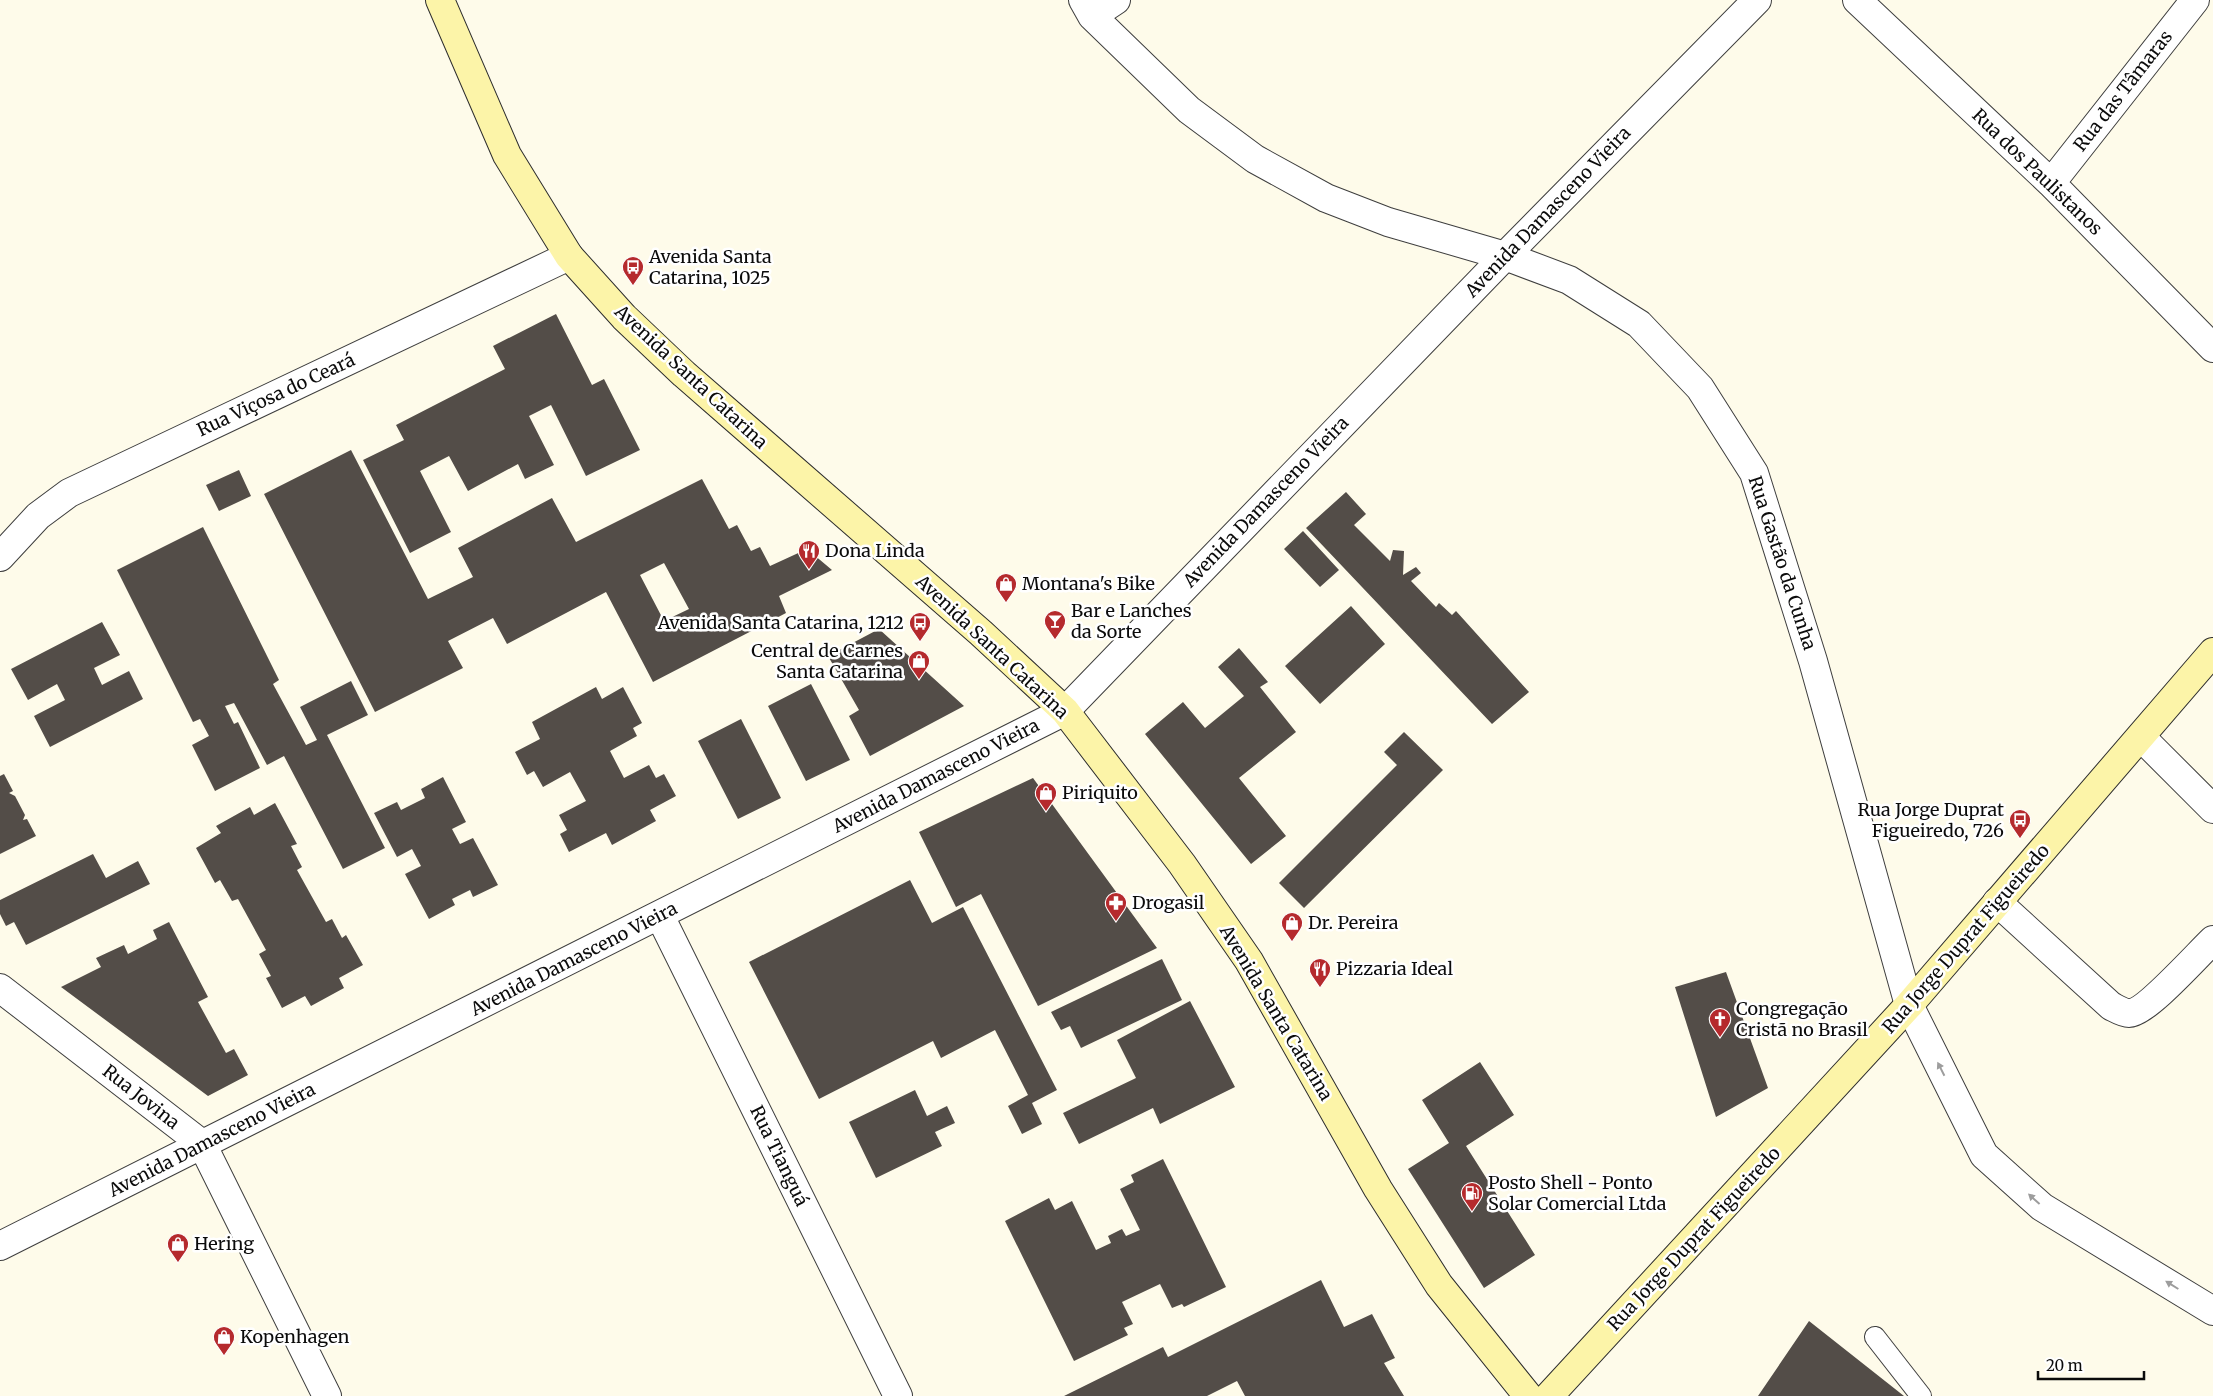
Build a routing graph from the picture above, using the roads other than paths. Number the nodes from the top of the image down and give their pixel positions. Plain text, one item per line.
1 (440, 0) edge
2 (1116, 0) edge
3 (1757, 0) edge
4 (1857, 0) edge
5 (2195, 0) edge
6 (1087, 8) edge
7 (2051, 183) junction
8 (569, 256) junction
9 (1505, 256) junction
10 (2213, 348) edge
11 (0, 557) edge
12 (2213, 652) edge
13 (1065, 711) junction
14 (2141, 737) junction
15 (2213, 809) edge
16 (1997, 902) junction
17 (660, 916) junction
18 (2213, 940) edge
19 (0, 988) edge
20 (1909, 1005) junction
21 (202, 1144) junction
22 (0, 1246) edge
23 (2213, 1311) edge
24 (1875, 1337) dead end
25 (328, 1396) edge
26 (898, 1396) edge
27 (1528, 1396) edge
28 (1549, 1396) edge
29 (1921, 1396) edge

1 - 8 street, Avenida Santa Catarina
2 - 6 street
3 - 9 street, Avenida Damasceno Vieira
4 - 7 street, Rua dos Paulistanos
5 - 7 street, Rua das Tâmaras
6 - 9 street, Rua Gastão da Cunha
7 - 10 street, Rua dos Paulistanos
8 - 11 street, Rua Viçosa do Ceará
8 - 13 street, Avenida Santa Catarina
9 - 13 street, Avenida Damasceno Vieira
9 - 20 street, Rua Gastão da Cunha
12 - 14 street, Rua Jorge Duprat Figueiredo
13 - 17 street, Avenida Damasceno Vieira
13 - 27 street, Avenida Santa Catarina
14 - 15 street
14 - 16 street, Rua Jorge Duprat Figueiredo
16 - 18 street
16 - 20 street, Rua Jorge Duprat Figueiredo
17 - 21 street, Avenida Damasceno Vieira
17 - 26 street, Rua Tianguá
19 - 21 street, Rua Jovina
23 -> 20 street, Rua Gastão da Cunha
20 - 28 street, Rua Jorge Duprat Figueiredo
21 - 22 street, Avenida Damasceno Vieira
21 - 25 street, Rua Jovina
24 - 29 lane

